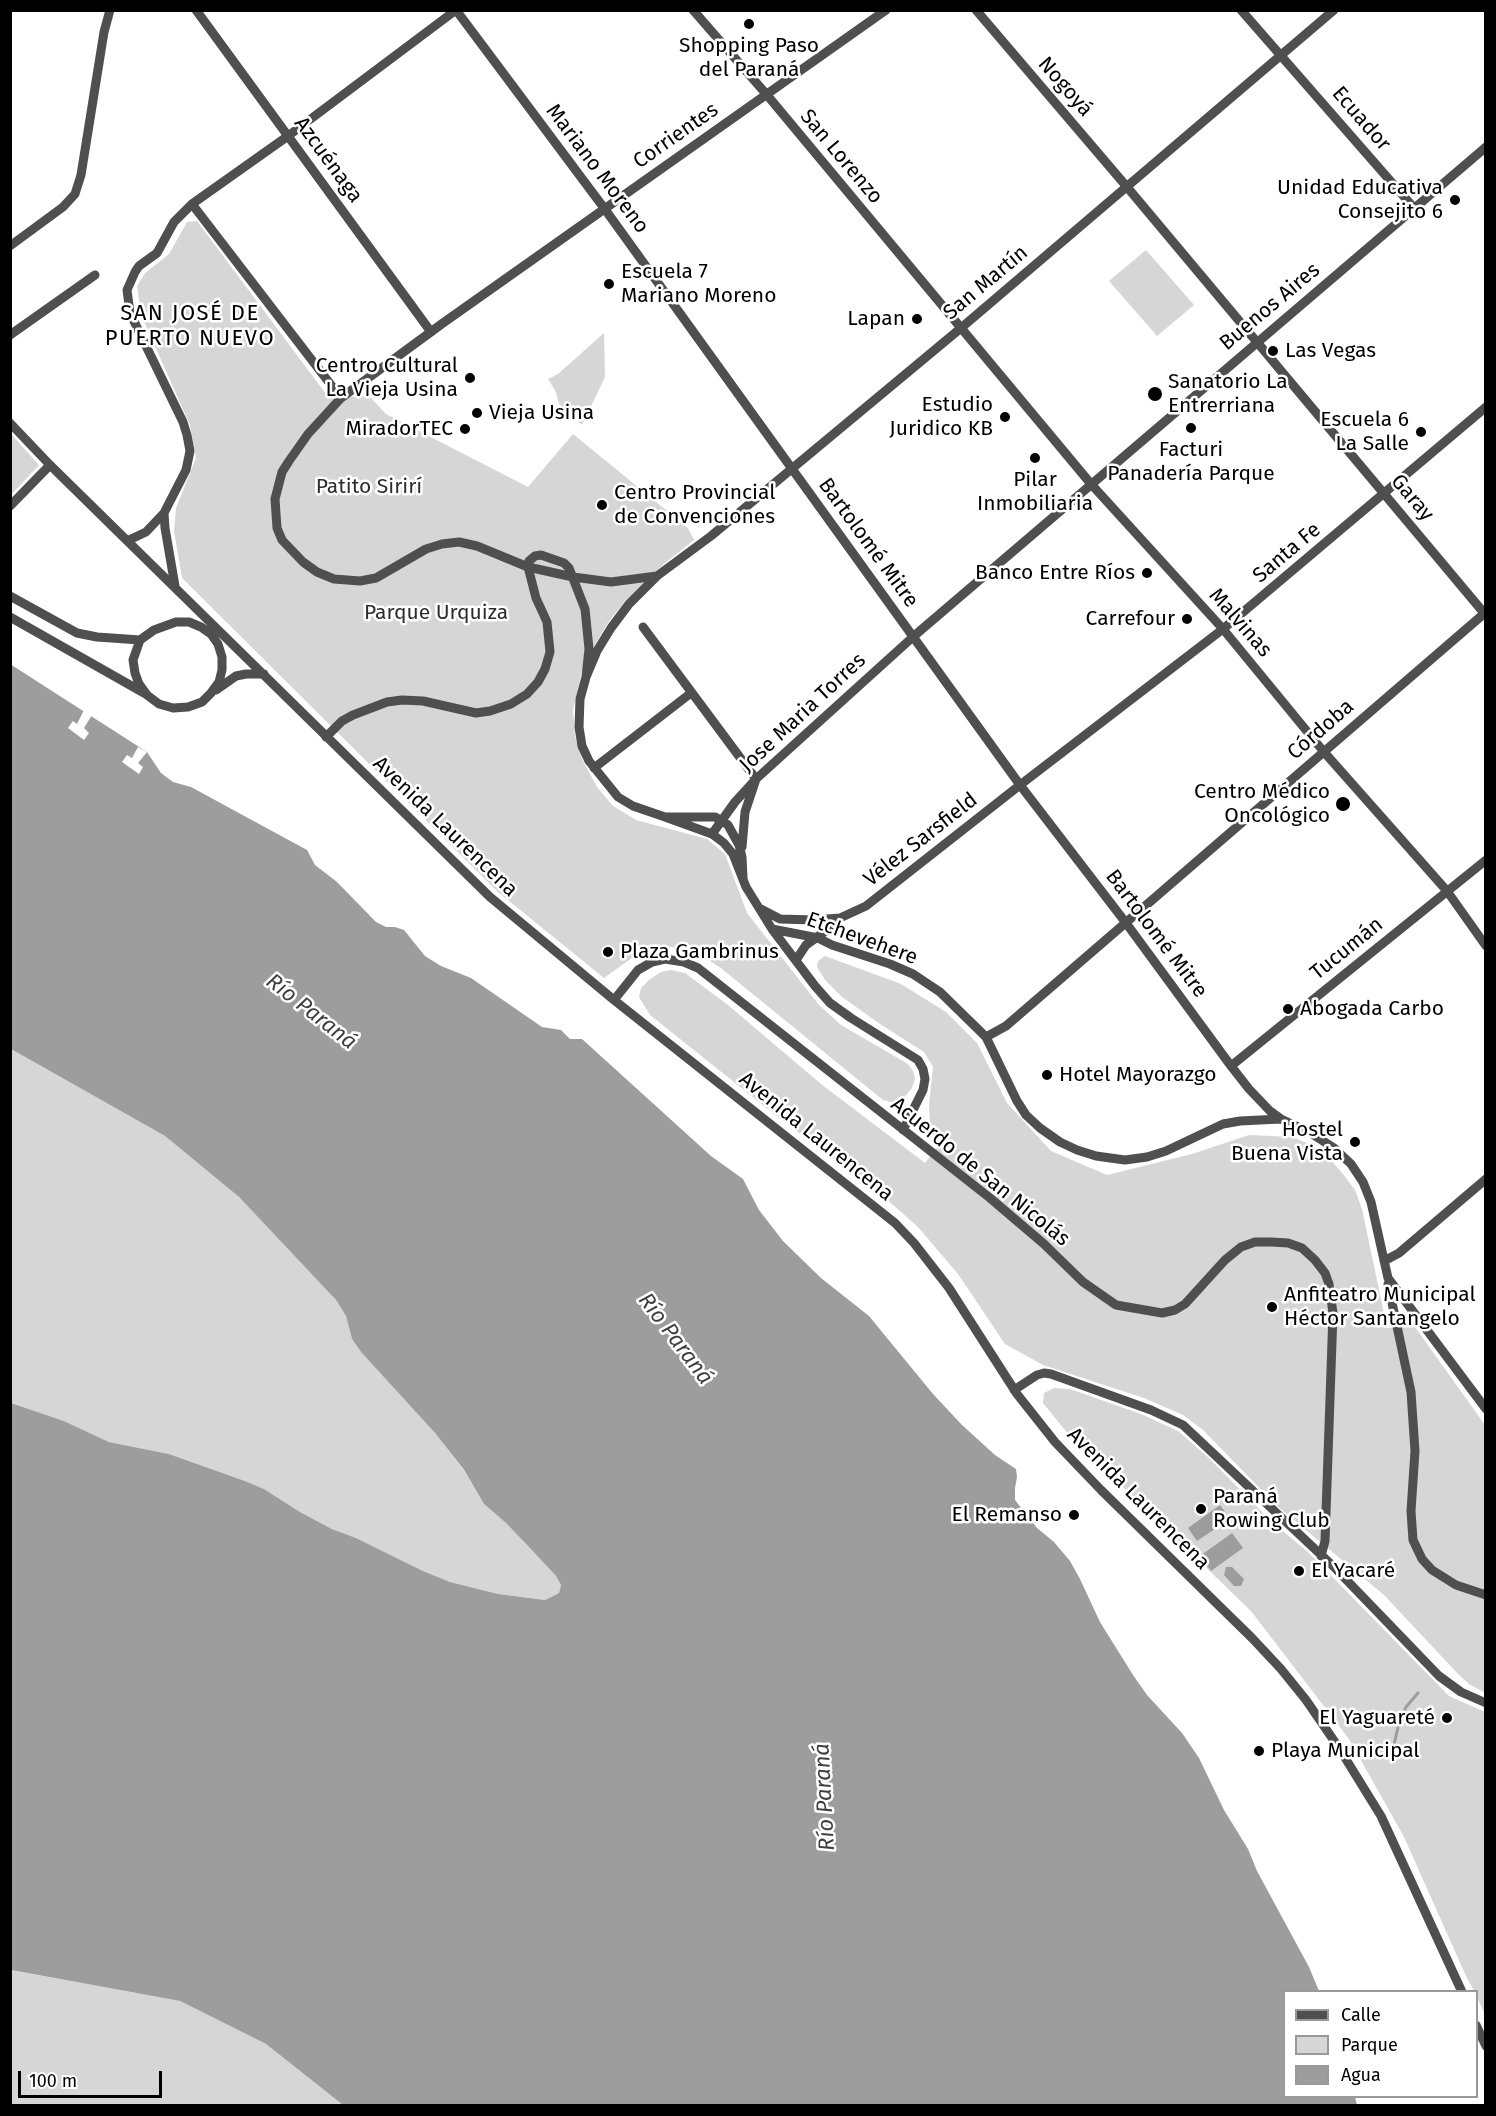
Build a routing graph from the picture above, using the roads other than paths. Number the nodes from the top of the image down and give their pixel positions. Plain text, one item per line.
1 (110, 10) edge
2 (196, 10) edge
3 (456, 10) edge
4 (693, 10) edge
5 (886, 10) edge
6 (976, 10) edge
7 (1241, 10) edge
8 (1334, 10) edge
9 (1281, 54) junction
10 (767, 95) junction
11 (288, 136) junction
12 (1485, 147) edge
13 (1127, 187) junction
14 (192, 204) junction
15 (604, 208) junction
16 (1414, 208) junction
17 (10, 246) edge
18 (95, 275) dead end
19 (961, 327) junction
20 (431, 332) junction
21 (10, 335) edge
22 (1256, 342) junction
23 (341, 398) junction
24 (1485, 407) edge
25 (10, 423) edge
26 (50, 465) junction
27 (790, 468) junction
28 (1091, 484) junction
29 (1385, 494) junction
30 (10, 506) edge
31 (165, 513) junction
32 (129, 540) junction
33 (528, 567) junction
34 (657, 576) junction
35 (573, 577) junction
36 (175, 586) junction
37 (10, 596) edge
38 (1485, 613) edge
39 (10, 617) edge
40 (643, 627) dead end
41 (1223, 629) junction
42 (914, 636) junction
43 (140, 640) junction
44 (264, 674) junction
45 (586, 677) junction
46 (211, 693) junction
47 (692, 693) junction
48 (147, 695) junction
49 (326, 737) junction
50 (1324, 752) junction
51 (594, 768) junction
52 (756, 779) junction
53 (1020, 785) junction
54 (665, 817) junction
55 (722, 821) junction
56 (711, 834) junction
57 (742, 855) junction
58 (1485, 860) edge
59 (743, 878) junction
60 (1447, 891) junction
61 (759, 908) junction
62 (840, 918) junction
63 (1126, 923) junction
64 (772, 929) junction
65 (818, 938) junction
66 (1485, 946) edge
67 (796, 960) junction
68 (615, 1000) junction
69 (986, 1037) junction
70 (1231, 1066) junction
71 (1281, 1119) junction
72 (903, 1130) junction
73 (1485, 1179) edge
74 (1384, 1261) junction
75 (1388, 1278) junction
76 (1014, 1390) junction
77 (1485, 1409) edge
78 (1322, 1556) junction
79 (1485, 1595) edge
80 (1485, 1703) edge
81 (1461, 1990) edge
82 (1478, 2030) edge
83 (1485, 2046) edge

1 - 17 street
2 - 11 street, Azcuénaga
3 - 11 street
3 - 15 street, Mariano Moreno
4 - 10 street, San Lorenzo
5 - 10 street, Corrientes
6 - 13 street, Nogoyá
7 - 9 street, Ecuador
8 - 9 street, San Martín
9 - 13 street, San Martín
9 - 16 street, Ecuador
10 - 15 street, Corrientes
10 - 19 street, San Lorenzo
11 - 14 street
11 - 20 street, Azcuénaga
12 - 16 street, Buenos Aires
13 - 19 street, San Martín
13 - 22 street, Garay
14 - 23 street
14 - 31 street
15 - 20 street, Corrientes
15 - 27 street, Mariano Moreno
16 - 22 street, Buenos Aires
18 - 21 street
19 - 27 street, San Martín
19 - 28 street, Malvinas
20 - 23 street, Corrientes
22 - 28 street, Buenos Aires
22 - 29 street, Garay
23 - 33 street, Corrientes
24 - 29 street, Santa Fe
25 - 26 street, Avenida Laurencena
26 - 30 street
26 - 32 street, Avenida Laurencena
27 - 34 street, San Martín
27 - 42 street, Bartolomé Mitre
28 - 41 street, Malvinas
28 - 42 street, Buenos Aires
29 - 38 street, Garay
29 - 41 street, Santa Fe
31 - 32 street
31 - 36 street
32 - 36 street, Avenida Laurencena
33 - 35 street
33 - 35 street
33 - 49 street
34 - 35 street
34 - 45 street, San Martín
35 - 45 street
36 - 44 street, Avenida Laurencena
37 - 43 street
38 - 50 street, Córdoba
39 - 48 street
40 - 47 street
41 - 50 street, Malvinas
41 - 53 street, Santa Fe
42 - 52 street, Jose Maria Torres
42 - 53 street, Bartolomé Mitre
43 - 46 street
43 - 48 street
44 - 46 street
44 - 49 street, Avenida Laurencena
45 - 51 street
46 - 48 street
47 - 51 street
47 - 52 street
49 - 68 street, Avenida Laurencena
50 - 60 street, Malvinas
50 - 63 street, Córdoba
51 - 54 street
52 - 55 street, Jose Maria Torres
52 - 57 street
53 - 62 street, Vélez Sarsfield
53 - 63 street, Bartolomé Mitre
54 - 55 street
54 - 56 street
55 - 56 street
55 - 57 street
56 - 59 street
57 - 59 street
58 - 60 street, Tucumán
59 - 61 street
60 - 66 street, Malvinas
60 - 70 street, Tucumán
61 - 62 street, Vélez Sarsfield
61 - 64 street
62 - 65 street, Vélez Sarsfield
63 - 69 street, Córdoba
63 - 70 street, Bartolomé Mitre
64 - 65 street, Etchevehere
64 - 67 street
65 - 67 street, Vélez Sarsfield
65 - 69 street, Etchevehere
67 - 72 street, Etchevehere
68 - 72 street, Acuerdo de San Nicolás
68 - 76 street, Avenida Laurencena
69 - 71 street, Etchevehere
70 - 71 street, Bartolomé Mitre
71 - 74 street, Bartolomé Mitre
72 - 78 street, Acuerdo de San Nicolás
73 - 74 street
74 - 75 street, Bartolomé Mitre
75 - 77 street, Bartolomé Mitre
75 - 79 street
76 - 78 street
76 - 81 street, Avenida Laurencena
78 - 80 street
82 - 83 street

